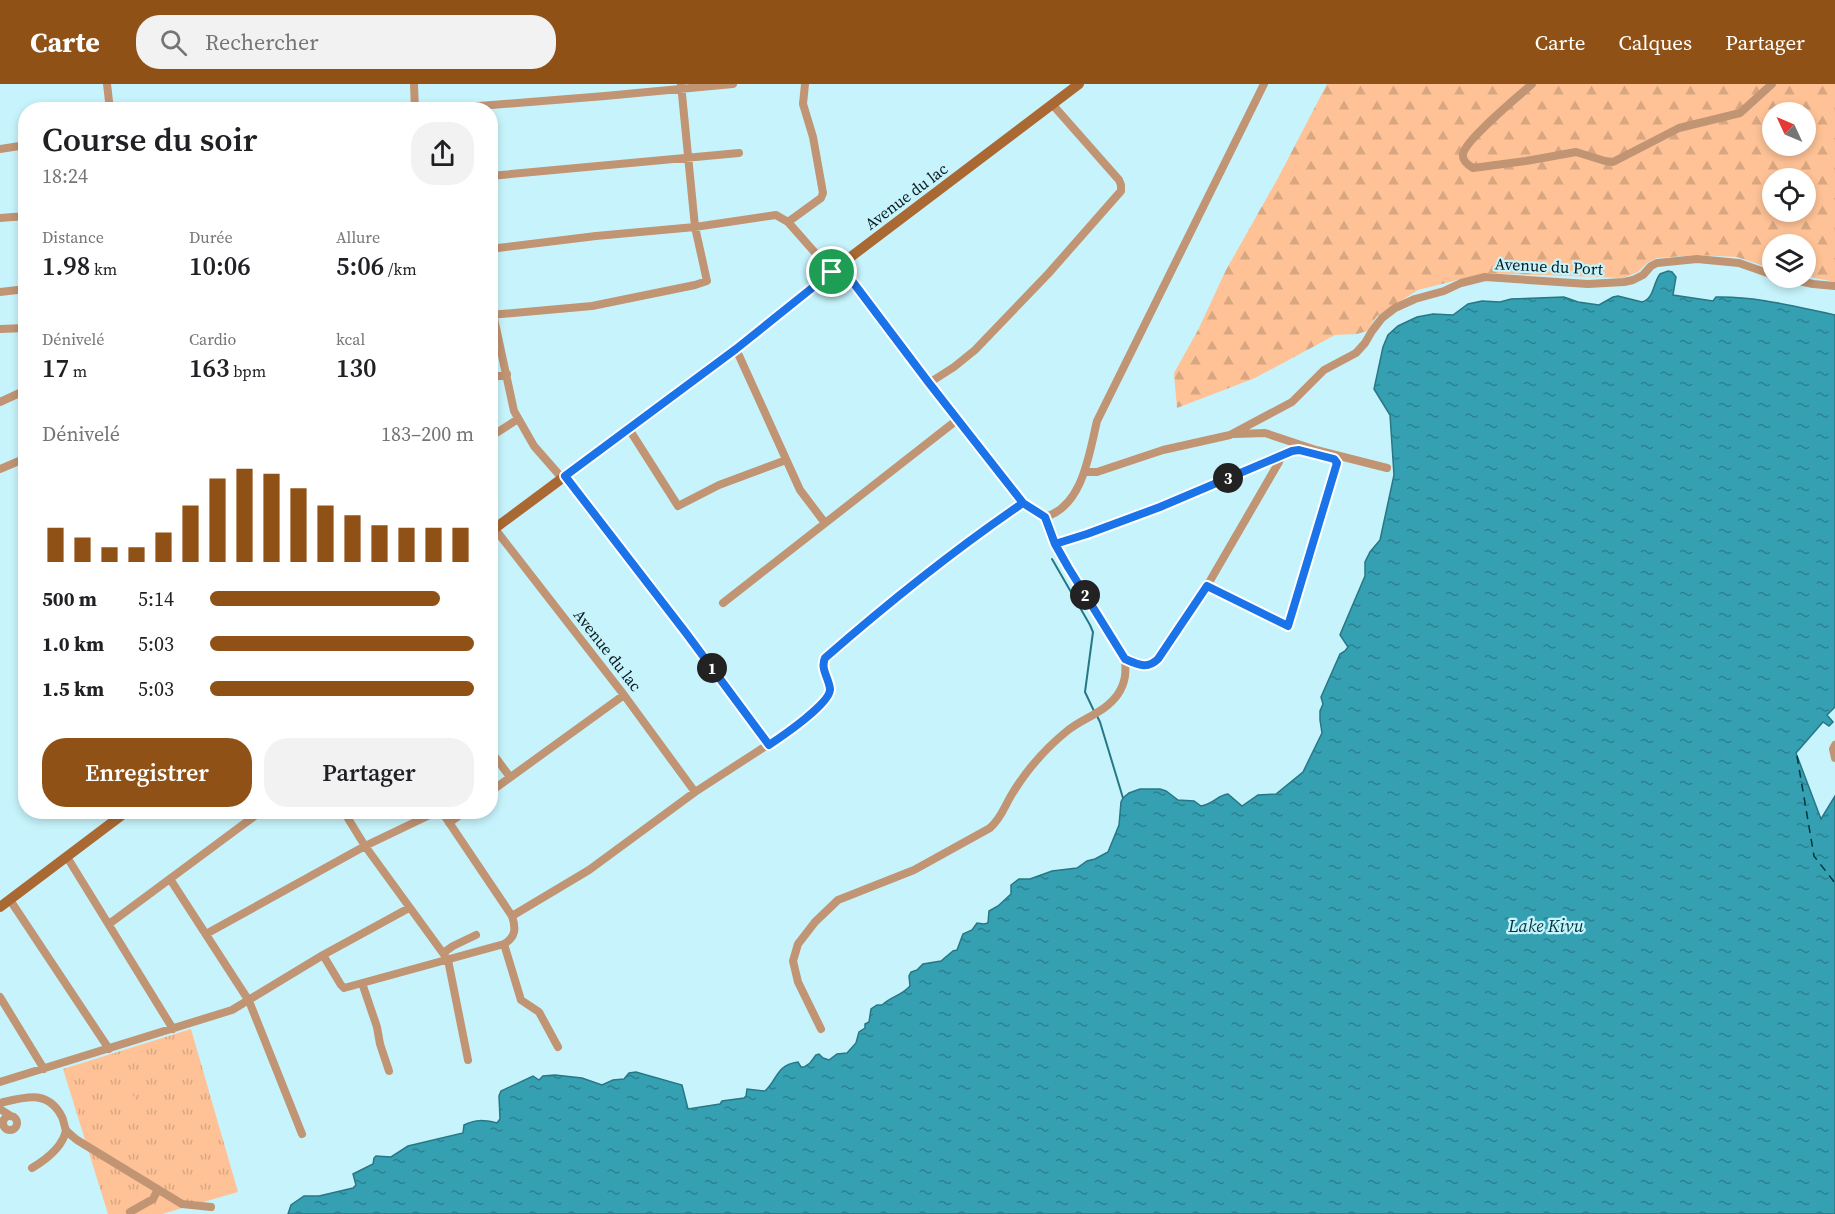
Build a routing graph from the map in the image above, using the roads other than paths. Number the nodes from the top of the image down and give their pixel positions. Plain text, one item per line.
1 (107, 84) edge
2 (414, 84) edge
3 (734, 84) edge
4 (805, 84) edge
5 (1079, 84) edge
6 (1264, 84) edge
7 (1532, 84) edge
8 (1772, 84) edge
9 (681, 86) edge
10 (109, 102) edge
11 (415, 102) edge
12 (1052, 104) junction
13 (498, 105) edge
14 (18, 146) edge
15 (0, 149) edge
16 (739, 153) dead end
17 (688, 159) junction
18 (498, 175) edge
19 (18, 217) edge
20 (0, 218) edge
21 (788, 222) junction
22 (695, 227) junction
23 (498, 248) edge
24 (836, 268) junction
25 (1762, 271) edge
26 (1816, 284) edge
27 (1835, 286) edge
28 (18, 291) edge
29 (0, 292) edge
30 (498, 314) edge
31 (18, 328) edge
32 (0, 329) edge
33 (498, 339) edge
34 (736, 349) junction
35 (507, 374) junction
36 (498, 376) edge
37 (929, 383) junction
38 (18, 394) edge
39 (0, 402) edge
40 (518, 419) junction
41 (957, 420) junction
42 (630, 429) junction
43 (498, 432) edge
44 (1230, 435) junction
45 (1281, 455) junction
46 (786, 460) junction
47 (18, 461) edge
48 (1387, 468) dead end
49 (0, 469) edge
50 (1084, 472) junction
51 (564, 477) junction
52 (1023, 503) junction
53 (1045, 517) junction
54 (825, 523) junction
55 (498, 526) edge
56 (498, 536) edge
57 (1055, 544) junction
58 (1207, 586) junction
59 (723, 603) dead end
60 (1125, 659) junction
61 (624, 695) junction
62 (769, 745) junction
63 (1835, 745) edge
64 (1835, 758) edge
65 (498, 761) edge
66 (510, 777) junction
67 (498, 786) edge
68 (695, 792) junction
69 (117, 819) edge
70 (251, 819) edge
71 (348, 819) edge
72 (421, 819) edge
73 (446, 819) edge
74 (454, 819) edge
75 (449, 823) junction
76 (365, 846) junction
77 (67, 857) junction
78 (170, 879) junction
79 (10, 900) junction
80 (0, 908) edge
81 (410, 908) junction
82 (512, 916) junction
83 (109, 924) junction
84 (206, 934) junction
85 (476, 935) dead end
86 (504, 944) junction
87 (323, 955) junction
88 (445, 956) junction
89 (362, 983) junction
90 (0, 997) edge
91 (249, 1001) junction
92 (3, 1006) edge
93 (173, 1029) junction
94 (821, 1029) dead end
95 (558, 1047) dead end
96 (109, 1048) junction
97 (468, 1060) dead end
98 (44, 1069) junction
99 (389, 1071) dead end
100 (0, 1082) edge
101 (0, 1103) edge
102 (0, 1109) edge
103 (3, 1126) edge
104 (66, 1130) junction
105 (302, 1134) dead end
106 (32, 1168) dead end
107 (158, 1189) junction
108 (212, 1207) dead end
109 (130, 1212) dead end

1 - 10 street
2 - 11 street
3 - 9 street
4 - 21 street
5 - 12 main road, Avenue du lac
6 - 50 street
7 - 8 street
9 - 13 street
9 - 17 street
12 - 24 main road, Avenue du lac
12 - 37 street
14 - 15 street
16 - 17 street
17 - 18 street
17 - 22 street
19 - 20 street
21 - 22 street
21 - 24 street
22 - 23 street
22 - 30 street
24 - 34 main road, Avenue du lac
24 - 37 street
25 - 44 street, Avenue du Port
26 - 27 street
28 - 29 street
31 - 32 street
33 - 35 street
34 - 42 main road, Avenue du lac
34 - 46 street
35 - 36 street
35 - 40 street
37 - 41 street
38 - 39 street
40 - 43 street
40 - 51 street
41 - 52 street
41 - 54 street
42 - 46 street
42 - 51 main road, Avenue du lac
44 - 48 street
44 - 50 street, Avenue du Port
45 - 57 street
45 - 58 street
45 - 58 street
46 - 54 street
47 - 49 street
50 - 53 street
51 - 55 main road, Avenue du lac
51 - 62 street
52 - 53 street
52 - 62 street
53 - 57 street
54 - 59 street
56 - 61 street, Avenue du lac
57 - 60 street
58 - 60 street
60 - 94 street
61 - 66 street
61 - 68 street, Avenue du lac
62 - 68 street
63 - 64 street
65 - 66 street
66 - 67 street
68 - 82 street
69 - 77 main road
70 - 78 street
71 - 76 street
72 - 76 street
73 - 75 street
74 - 75 street
75 - 82 street
76 - 81 street
76 - 84 street
77 - 79 main road
77 - 83 street
78 - 83 street
78 - 84 street
79 - 80 main road
79 - 96 street
81 - 87 street
81 - 88 street
82 - 86 street
83 - 93 street
84 - 91 street
85 - 88 street
86 - 88 street
86 - 95 street
87 - 89 street
87 - 91 street
88 - 89 street
88 - 97 street
89 - 99 street
90 - 92 street
91 - 93 street
91 - 105 street
92 - 98 street
93 - 96 street
96 - 98 street
98 - 100 street
101 - 104 street
102 - 103 street
104 - 106 street
104 - 107 street
107 - 108 street
107 - 109 street

